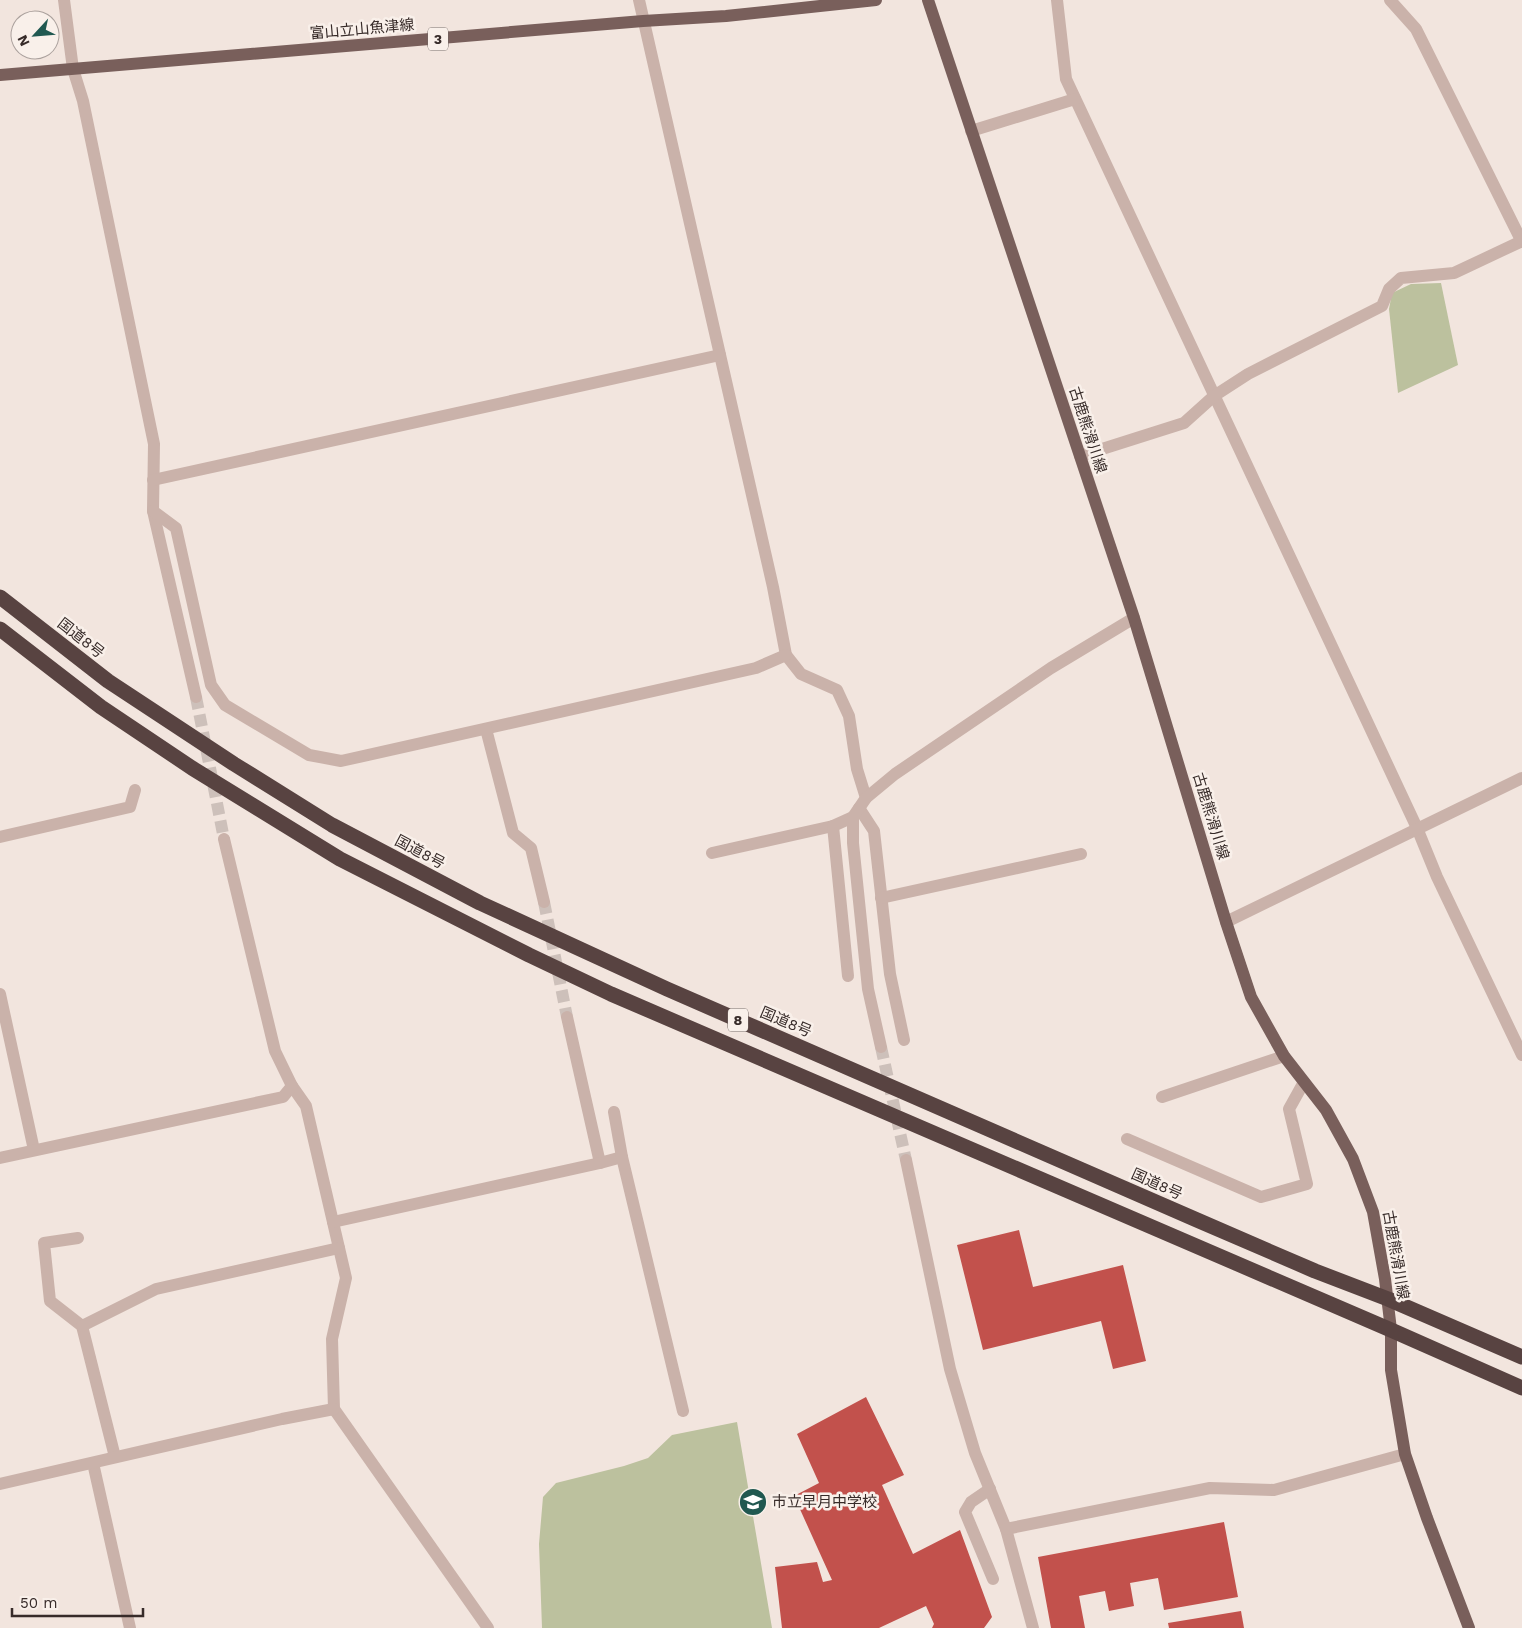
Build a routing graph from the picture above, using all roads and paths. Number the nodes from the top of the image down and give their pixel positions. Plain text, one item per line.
1 (64, 0) edge
2 (639, 0) edge
3 (876, 0) edge
4 (928, 0) edge
5 (1057, 0) edge
6 (1390, 0) edge
7 (643, 21) junction
8 (73, 69) junction
9 (0, 75) edge
10 (1076, 99) junction
11 (972, 131) junction
12 (1522, 241) edge
13 (720, 356) junction
14 (1214, 396) junction
15 (1080, 456) junction
16 (154, 480) junction
17 (153, 511) junction
18 (0, 597) edge
19 (1134, 618) junction
20 (0, 629) edge
21 (786, 655) junction
22 (196, 696) tunnel mouth
23 (486, 729) junction
24 (1522, 778) edge
25 (135, 790) dead end
26 (859, 808) junction
27 (833, 826) junction
28 (1417, 828) junction
29 (0, 837) edge
30 (224, 839) tunnel mouth
31 (712, 853) dead end
32 (1081, 854) dead end
33 (881, 898) junction
34 (544, 902) tunnel mouth
35 (1226, 922) junction
36 (848, 976) dead end
37 (0, 994) edge
38 (567, 1017) tunnel mouth
39 (904, 1040) dead end
40 (881, 1047) tunnel mouth
41 (1522, 1055) edge
42 (1284, 1056) junction
43 (1304, 1082) junction
44 (292, 1086) junction
45 (1162, 1097) dead end
46 (614, 1112) dead end
47 (1127, 1139) dead end
48 (34, 1150) junction
49 (622, 1157) junction
50 (0, 1158) edge
51 (906, 1160) tunnel mouth
52 (600, 1163) junction
53 (333, 1222) junction
54 (78, 1238) dead end
55 (339, 1248) junction
56 (1388, 1299) junction
57 (82, 1326) junction
58 (1391, 1330) junction
59 (1522, 1357) edge
60 (1522, 1388) edge
61 (334, 1409) junction
62 (683, 1411) dead end
63 (1405, 1454) junction
64 (115, 1457) junction
65 (93, 1462) junction
66 (0, 1484) edge
67 (990, 1489) junction
68 (1006, 1529) junction
69 (993, 1579) dead end
70 (130, 1628) edge
71 (488, 1628) edge
72 (1033, 1628) edge
73 (1469, 1628) edge

1 - 8 street
2 - 7 street
3 - 7 main road, 富山立山魚津線 / 3
4 - 11 main road, 古鹿熊滑川線
5 - 10 street
6 - 12 street
7 - 8 main road, 富山立山魚津線 / 3
7 - 13 street
8 - 9 main road, 富山立山魚津線 / 3
8 - 16 street
10 - 11 street
10 - 14 street
11 - 15 main road, 古鹿熊滑川線
12 - 14 street
13 - 16 street
13 - 21 street
14 - 15 street
14 - 28 street
15 - 19 main road, 古鹿熊滑川線
16 - 17 street
17 - 22 street
17 - 23 street
18 - 56 highway, 国道8号 / 8
19 - 26 street
19 - 35 main road, 古鹿熊滑川線
20 - 58 highway, 8
21 - 23 street
21 - 26 street
23 - 34 street
24 - 28 street
25 - 29 street
26 - 27 street
26 - 33 street
26 - 40 street
27 - 31 street
27 - 36 street
28 - 35 street
28 - 41 street
30 - 44 street
32 - 33 street
33 - 39 street
35 - 42 main road, 古鹿熊滑川線
37 - 48 street
38 - 52 street
42 - 43 main road, 古鹿熊滑川線
42 - 45 street
43 - 47 street
43 - 56 main road, 古鹿熊滑川線
44 - 48 street
44 - 53 street
46 - 49 street
48 - 50 street
49 - 52 street
49 - 62 street
51 - 67 street
52 - 53 street
53 - 55 street
54 - 57 street
55 - 57 street
55 - 61 street
56 - 58 main road, 古鹿熊滑川線
56 - 59 highway, 国道8号 / 8
57 - 64 street
58 - 60 highway, 8
58 - 63 main road, 古鹿熊滑川線
61 - 64 street
61 - 71 street
63 - 68 street
63 - 73 main road, 古鹿熊滑川線
64 - 65 street
65 - 66 street
65 - 70 street
67 - 68 street
67 - 69 street
68 - 72 street

